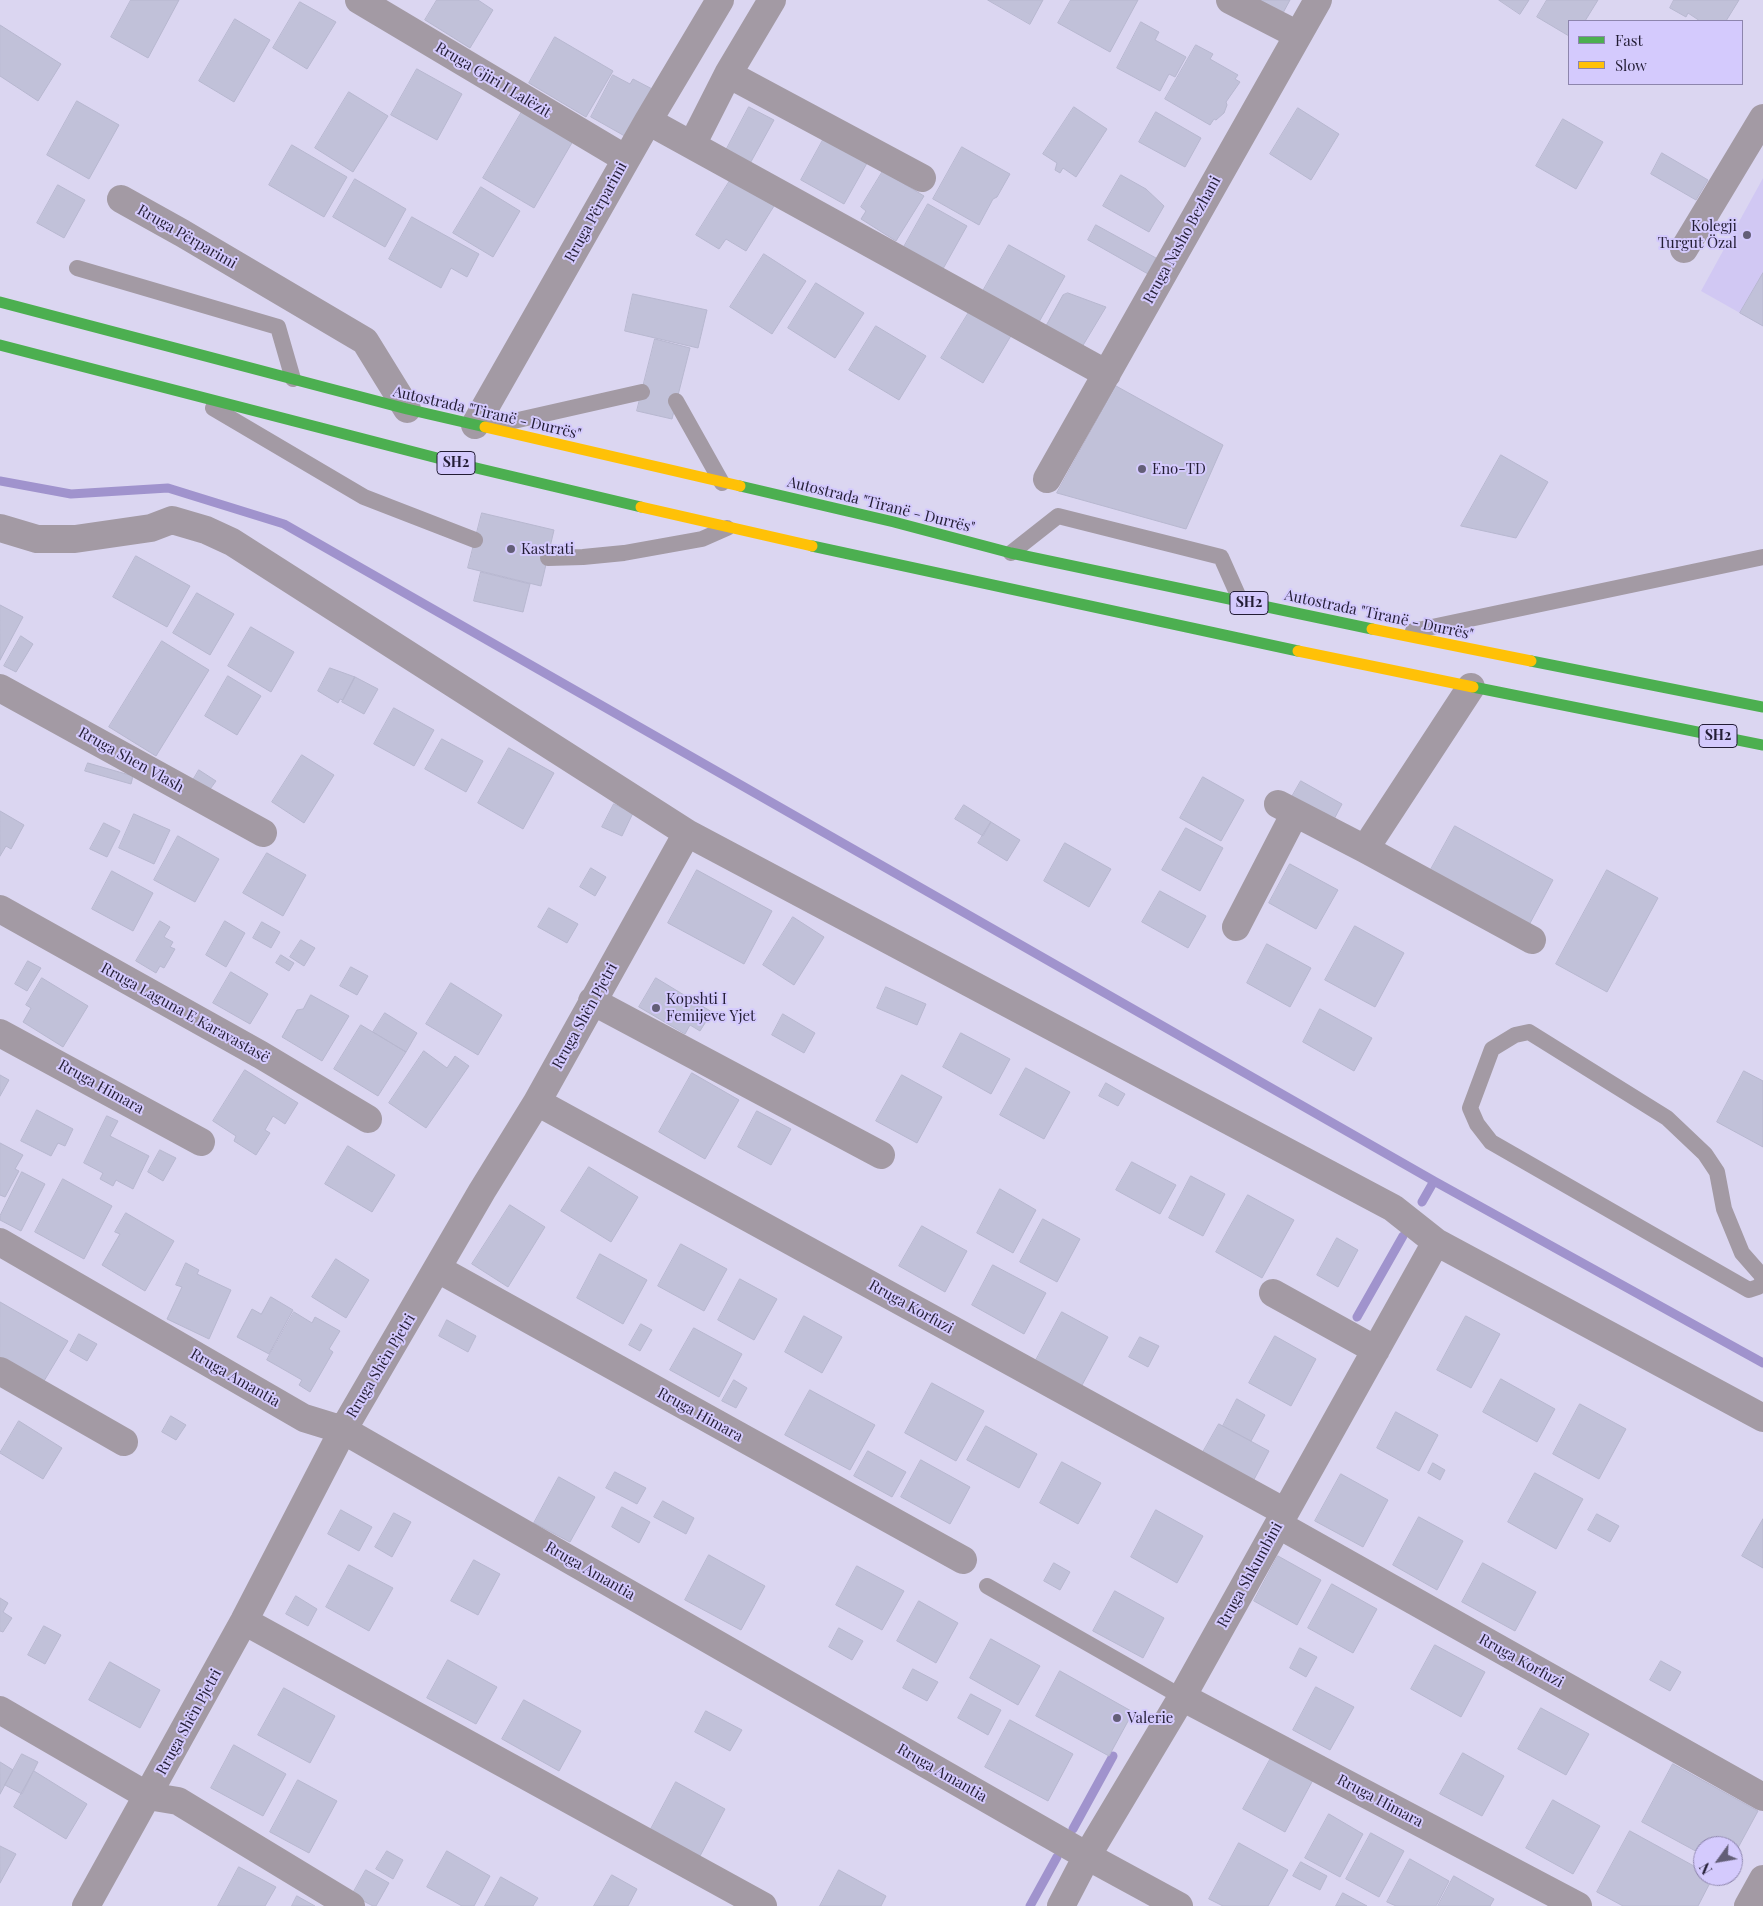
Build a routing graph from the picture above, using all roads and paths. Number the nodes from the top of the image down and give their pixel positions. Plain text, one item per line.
1 (359, 0) edge
2 (720, 0) edge
3 (772, 0) edge
4 (1230, 0) edge
5 (1318, 0) edge
6 (1298, 35) junction
7 (728, 74) junction
8 (1763, 118) edge
9 (648, 121) junction
10 (692, 145) junction
11 (626, 159) junction
12 (922, 178) dead end
13 (120, 199) dead end
14 (1684, 249) dead end
15 (77, 268) dead end
16 (0, 302) edge
17 (0, 345) edge
18 (1107, 374) junction
19 (293, 379) junction
20 (642, 392) dead end
21 (192, 396) junction
22 (676, 401) dead end
23 (407, 409) junction
24 (479, 427) junction
25 (1047, 479) dead end
26 (722, 483) junction
27 (0, 528) edge
28 (728, 528) junction
29 (475, 540) dead end
30 (1011, 553) junction
31 (1763, 557) edge
32 (548, 558) dead end
33 (1241, 602) junction
34 (1398, 634) junction
35 (1470, 687) junction
36 (0, 688) edge
37 (1763, 706) edge
38 (1673, 727) junction
39 (1763, 745) edge
40 (1763, 754) edge
41 (263, 833) dead end
42 (687, 833) junction
43 (1365, 849) junction
44 (0, 909) edge
45 (1236, 926) dead end
46 (1532, 940) dead end
47 (592, 1001) junction
48 (0, 1033) edge
49 (537, 1102) junction
50 (368, 1119) dead end
51 (201, 1142) dead end
52 (881, 1155) dead end
53 (0, 1242) edge
54 (1436, 1242) junction
55 (438, 1269) junction
56 (1763, 1277) edge
57 (1763, 1282) edge
58 (1273, 1293) dead end
59 (1376, 1350) junction
60 (0, 1371) edge
61 (1763, 1418) edge
62 (343, 1430) junction
63 (124, 1442) dead end
64 (1282, 1518) junction
65 (963, 1560) dead end
66 (987, 1586) dead end
67 (244, 1621) junction
68 (1182, 1697) junction
69 (0, 1710) edge
70 (148, 1796) junction
71 (1763, 1797) edge
72 (1087, 1856) junction
73 (1763, 1878) edge
74 (86, 1906) edge
75 (351, 1906) edge
76 (763, 1906) edge
77 (1061, 1906) edge
78 (1179, 1906) edge
79 (1578, 1906) edge
80 (1748, 1906) edge

1 - 11 street, Rruga Gjiri I Lalëzit
2 - 9 street, Rruga Përparimi
3 - 7 street
4 - 6 street
5 - 6 street, Rruga Nasho Bezhani
6 - 18 street, Rruga Nasho Bezhani
7 - 10 street
7 - 12 street
8 - 14 street
9 - 10 street
9 - 11 street, Rruga Përparimi
10 - 18 street
11 - 24 street, Rruga Përparimi
13 - 23 street, Rruga Përparimi
15 - 19 lane
16 - 19 highway, Autostrada "Tiranë - Durrës" / SH2
17 - 21 highway, SH2
18 - 25 street, Rruga Nasho Bezhani
19 - 23 highway, Autostrada "Tiranë - Durrës" / SH2
20 - 24 lane
21 - 28 highway, SH2
21 - 29 lane
22 - 26 lane
23 - 24 highway, Autostrada "Tiranë - Durrës" / SH2
24 - 26 highway, Autostrada "Tiranë - Durrës" / SH2
26 - 30 highway, Autostrada "Tiranë - Durrës" / SH2
27 - 42 street
28 - 32 lane
28 - 35 highway, SH2
30 - 33 highway, Autostrada "Tiranë - Durrës" / SH2
30 - 33 lane
31 - 34 lane
33 - 34 highway, Autostrada "Tiranë - Durrës" / SH2
34 - 37 highway, Autostrada "Tiranë - Durrës" / SH2
35 - 38 highway, SH2
35 - 43 street
36 - 41 street, Rruga Shen Vlash
38 - 39 highway, SH2
38 - 40 highway
42 - 47 street, Rruga Shën Pjetri
42 - 54 street
43 - 45 street
43 - 46 street
44 - 50 street, Rruga Laguna E Karavastasë
47 - 49 street, Rruga Shën Pjetri
47 - 52 street
48 - 51 street, Rruga Himara
49 - 55 street, Rruga Shën Pjetri
49 - 64 street, Rruga Korfuzi
53 - 62 street, Rruga Amantia
54 - 59 street, Rruga Shkumbini
54 - 61 street
55 - 62 street, Rruga Shën Pjetri
55 - 65 street, Rruga Himara
56 - 57 lane
58 - 59 street
59 - 64 street, Rruga Shkumbini
60 - 63 street
62 - 67 street, Rruga Shën Pjetri
62 - 72 street, Rruga Amantia
64 - 68 street, Rruga Shkumbini
64 - 71 street, Rruga Korfuzi
66 - 68 lane
67 - 70 street, Rruga Shën Pjetri
67 - 76 street
68 - 72 street, Rruga Shkumbini
68 - 79 street, Rruga Himara
69 - 70 street
70 - 74 street, Rruga Shën Pjetri
70 - 75 street
72 - 77 street, Rruga Shkumbini
72 - 78 street, Rruga Amantia
73 - 80 street

